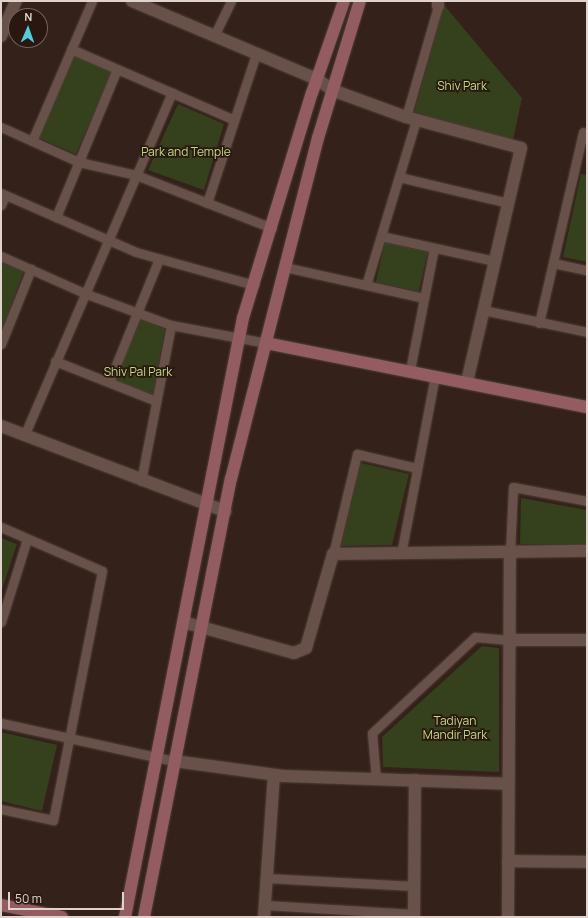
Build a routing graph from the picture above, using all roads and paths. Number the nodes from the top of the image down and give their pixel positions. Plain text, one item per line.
1 (16, 1) edge
2 (92, 1) edge
3 (132, 1) edge
4 (232, 1) edge
5 (344, 1) edge
6 (360, 1) edge
7 (438, 4) edge
8 (1, 36) edge
9 (214, 36) junction
10 (71, 49) junction
11 (256, 54) junction
12 (117, 69) junction
13 (317, 79) junction
14 (332, 90) junction
15 (172, 94) junction
16 (411, 118) junction
17 (234, 120) junction
18 (1, 127) edge
19 (583, 132) dead end
20 (32, 141) junction
21 (79, 162) junction
22 (136, 175) junction
23 (399, 177) junction
24 (3, 194) edge
25 (207, 203) junction
26 (508, 203) junction
27 (1, 205) edge
28 (56, 217) junction
29 (272, 228) junction
30 (381, 236) junction
31 (107, 239) junction
32 (434, 248) junction
33 (1, 256) edge
34 (158, 259) junction
35 (495, 261) junction
36 (553, 263) junction
37 (285, 267) junction
38 (31, 269) junction
39 (587, 270) edge
40 (254, 285) junction
41 (366, 285) junction
42 (84, 293) junction
43 (424, 298) junction
44 (483, 310) junction
45 (137, 312) junction
46 (539, 323) junction
47 (171, 325) junction
48 (587, 332) edge
49 (239, 338) junction
50 (2, 341) edge
51 (266, 343) junction
52 (55, 361) junction
53 (410, 370) junction
54 (435, 376) junction
55 (109, 382) junction
56 (467, 382) junction
57 (156, 401) junction
58 (587, 407) edge
59 (1, 426) edge
60 (24, 436) junction
61 (417, 468) junction
62 (141, 481) junction
63 (587, 501) edge
64 (207, 506) junction
65 (225, 511) junction
66 (1, 527) edge
67 (27, 539) junction
68 (587, 551) edge
69 (510, 553) junction
70 (333, 554) junction
71 (401, 554) junction
72 (1, 622) edge
73 (183, 622) junction
74 (201, 627) junction
75 (509, 640) junction
76 (587, 640) edge
77 (1, 723) edge
78 (69, 738) junction
79 (156, 757) junction
80 (174, 762) junction
81 (274, 775) junction
82 (376, 779) junction
83 (415, 780) junction
84 (508, 784) junction
85 (1, 809) edge
86 (508, 861) junction
87 (587, 862) edge
88 (266, 878) junction
89 (414, 886) junction
90 (1, 905) edge
91 (264, 911) edge
92 (414, 916) edge
93 (62, 917) edge
94 (125, 917) edge
95 (144, 917) edge
96 (508, 917) edge

1 - 8 street
2 - 10 lane
3 - 9 street
4 - 9 lane
5 - 13 street
6 - 14 street
7 - 16 lane
9 - 11 street
10 - 12 lane
10 - 20 lane
11 - 13 street
11 - 17 lane
12 - 15 lane
12 - 21 lane
13 - 14 street
13 - 29 street
14 - 16 street
14 - 37 street
15 - 17 lane
15 - 22 lane
16 - 23 lane
16 - 26 street
17 - 25 lane
18 - 20 lane
19 - 36 lane
20 - 21 lane
21 - 22 lane
21 - 28 lane
22 - 25 lane
22 - 31 lane
23 - 26 lane
23 - 30 lane
24 - 27 lane
24 - 28 lane
25 - 29 lane
26 - 35 street
28 - 31 lane
29 - 40 street
30 - 32 lane
30 - 41 lane
31 - 34 lane
31 - 42 lane
32 - 35 lane
32 - 43 lane
33 - 38 lane
34 - 40 lane
34 - 45 lane
35 - 44 street
36 - 39 lane
36 - 46 lane
37 - 41 lane
37 - 51 street
38 - 42 lane
38 - 50 lane
40 - 49 street
41 - 43 lane
42 - 45 lane
42 - 52 lane
43 - 53 lane
44 - 46 lane
44 - 56 street
45 - 47 lane
45 - 55 lane
46 - 48 lane
47 - 49 lane
47 - 57 lane
49 - 51 lane
49 - 64 street
51 - 53 street
51 - 65 street
52 - 55 lane
52 - 60 lane
53 - 54 street
54 - 56 street
54 - 61 lane
55 - 57 lane
56 - 58 street
57 - 62 lane
59 - 60 street
60 - 62 street
61 - 70 lane
61 - 71 lane
62 - 64 street
63 - 69 lane
64 - 65 street
64 - 73 street
65 - 74 street
66 - 67 lane
67 - 72 lane
67 - 78 lane
68 - 69 street
69 - 71 street
69 - 75 street
70 - 71 street
70 - 74 street
73 - 74 street
73 - 79 street
74 - 80 street
75 - 76 street
75 - 82 lane
75 - 84 street
77 - 78 lane
78 - 79 lane
78 - 85 lane
79 - 80 lane
79 - 94 street
80 - 81 street
80 - 95 street
81 - 82 street
81 - 88 street
82 - 83 street
83 - 84 street
83 - 89 street
84 - 86 street
86 - 87 street
86 - 96 street
88 - 89 lane
88 - 91 street
89 - 92 street
90 - 93 street
91 - 92 lane

